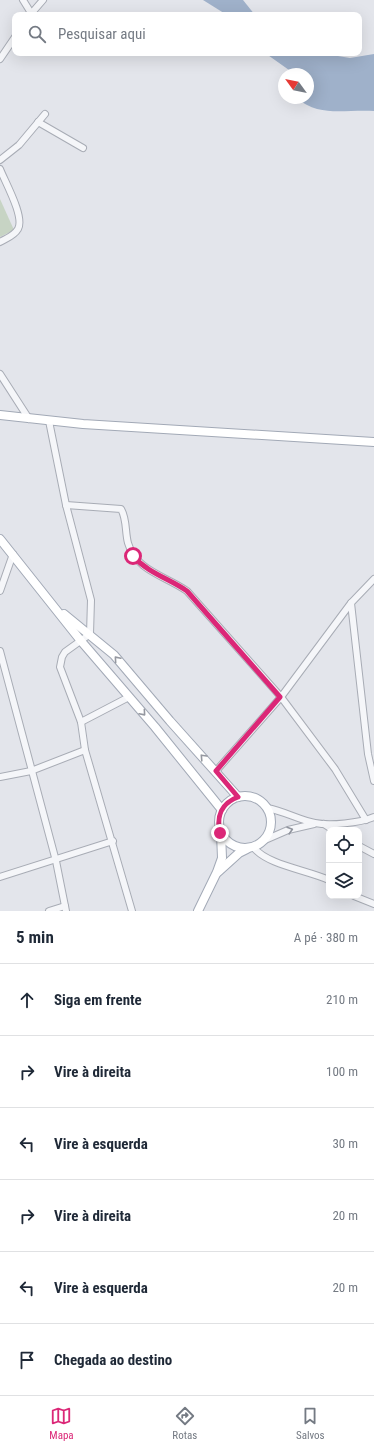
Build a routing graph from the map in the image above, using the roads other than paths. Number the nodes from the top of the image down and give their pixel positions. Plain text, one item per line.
1 (23, 0) edge
2 (43, 0) edge
3 (29, 12) edge
4 (32, 12) edge
5 (12, 41) edge
6 (0, 59) edge
7 (45, 114) dead end
8 (38, 122) junction
9 (83, 148) dead end
10 (0, 160) edge
11 (0, 169) edge
12 (0, 242) edge
13 (0, 374) edge
14 (0, 415) edge
15 (29, 419) junction
16 (49, 421) junction
17 (374, 442) edge
18 (66, 505) junction
19 (0, 538) edge
20 (13, 554) junction
21 (374, 579) edge
22 (0, 591) edge
23 (351, 603) junction
24 (55, 607) junction
25 (90, 634) junction
26 (81, 641) junction
27 (0, 651) edge
28 (129, 697) junction
29 (280, 697) junction
30 (81, 722) junction
31 (85, 750) junction
32 (31, 771) junction
33 (216, 771) junction
34 (0, 777) edge
35 (374, 781) edge
36 (238, 797) junction
37 (267, 808) junction
38 (222, 810) junction
39 (374, 817) edge
40 (366, 820) junction
41 (315, 823) junction
42 (324, 824) junction
43 (328, 827) edge
44 (220, 833) junction
45 (265, 840) junction
46 (113, 841) junction
47 (250, 848) junction
48 (362, 848) edge
49 (374, 854) edge
50 (56, 860) junction
51 (217, 872) junction
52 (0, 877) edge
53 (326, 879) edge
54 (362, 899) edge
55 (374, 904) edge
56 (66, 908) edge
57 (49, 911) edge
58 (132, 911) edge
59 (198, 911) edge

1 - 3 street
2 - 4 street
5 - 6 street
7 - 8 street
8 - 9 street
8 - 10 street
11 - 12 street
13 - 15 street
14 - 15 main road
15 - 16 main road
16 - 17 main road
16 - 18 street
18 - 25 street
18 - 29 street
19 - 20 main road
20 - 22 street
20 - 24 main road
21 - 23 street
23 - 29 street
23 - 35 street
24 - 25 main road
24 - 26 main road
25 - 26 street
33 -> 25 main road
26 - 28 main road
26 - 30 street
27 - 32 street
28 - 30 street
28 -> 38 main road
29 - 33 street
29 - 40 street
30 - 31 street
31 - 32 street
31 - 46 street
32 - 34 street
32 - 50 street
33 - 36 main road
36 - 37 main road
36 - 38 main road
37 - 41 street
37 - 45 main road
38 - 44 main road
39 - 40 street
40 - 42 street
41 - 42 street
45 -> 41 street
42 - 43 street
44 - 47 main road
44 - 51 main road
45 - 47 main road
46 - 50 street
46 - 58 street
47 - 51 main road
47 - 53 street
48 - 49 street
50 - 52 street
50 - 56 street
51 - 59 main road
54 - 55 street
56 - 57 street

